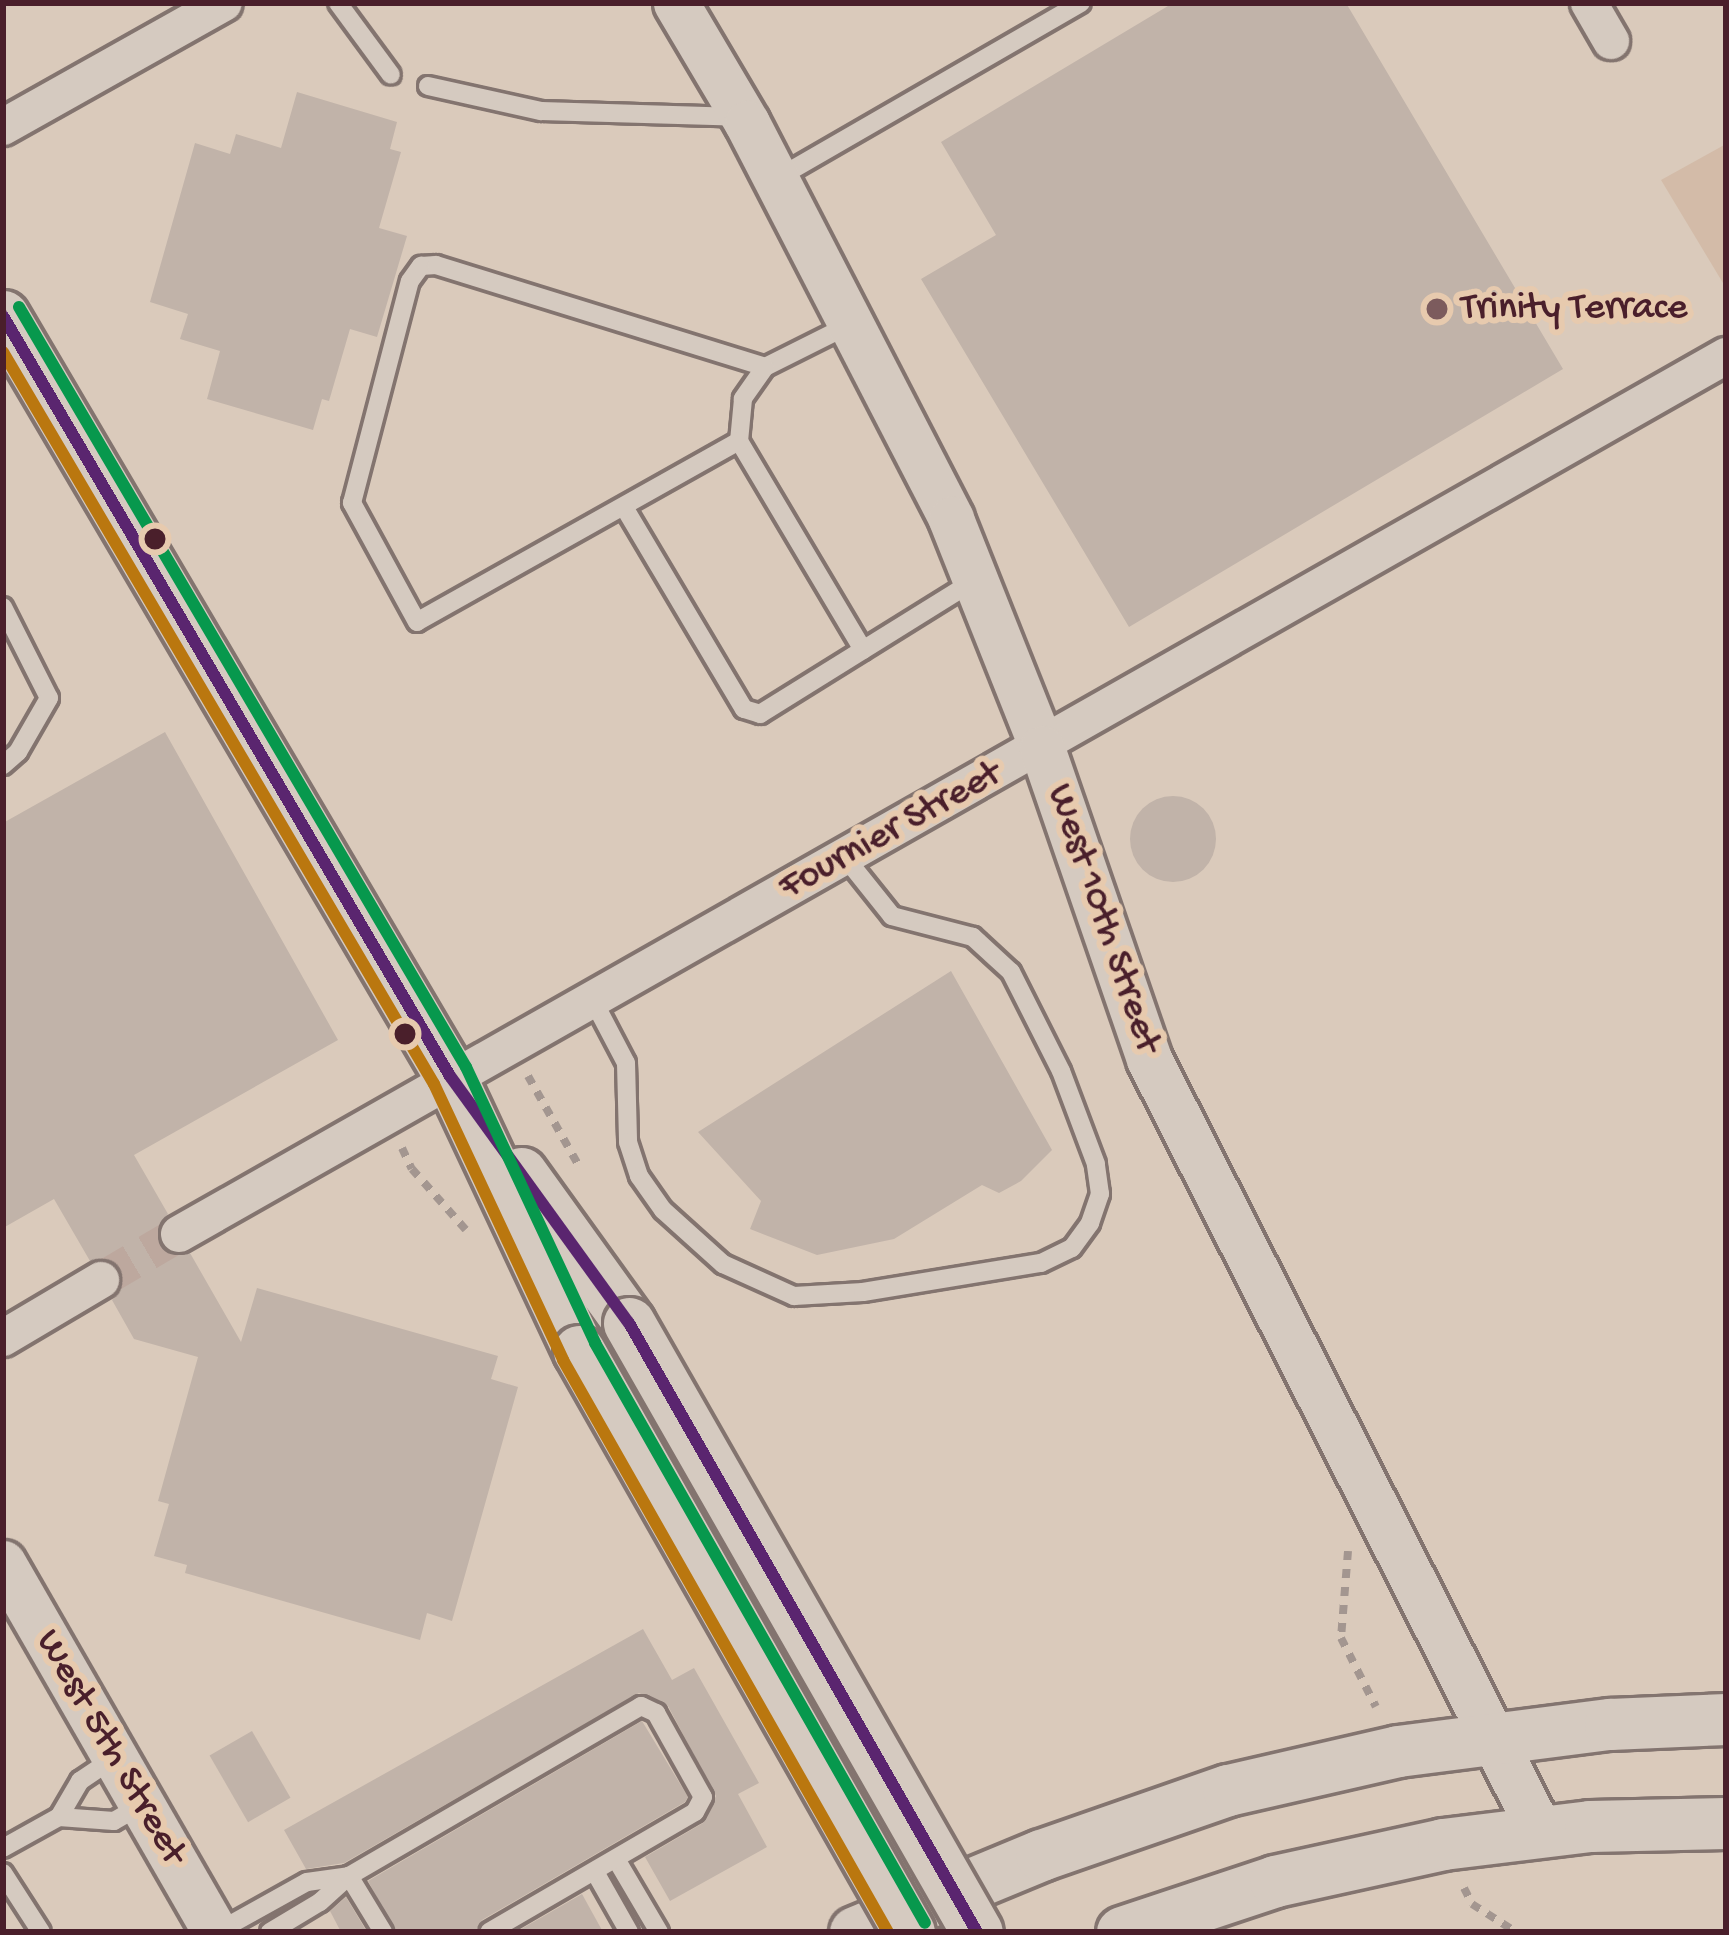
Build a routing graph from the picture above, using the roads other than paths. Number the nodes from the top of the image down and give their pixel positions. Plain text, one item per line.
1 (224, 3) edge
2 (338, 3) edge
3 (676, 3) edge
4 (1081, 3) edge
5 (1589, 3) edge
6 (1611, 40) dead end
7 (392, 75) dead end
8 (428, 86) dead end
9 (743, 117) junction
10 (3, 128) edge
11 (776, 179) junction
12 (3, 316) edge
13 (851, 324) junction
14 (1726, 356) edge
15 (765, 367) junction
16 (739, 441) junction
17 (625, 507) junction
18 (977, 578) junction
19 (3, 607) edge
20 (863, 650) junction
21 (1042, 748) junction
22 (3, 765) edge
23 (844, 856) junction
24 (594, 1002) junction
25 (450, 1076) junction
26 (179, 1234) tunnel mouth
27 (101, 1280) tunnel mouth
28 (3, 1338) edge
29 (3, 1563) edge
30 (1726, 1719) edge
31 (1494, 1739) junction
32 (114, 1758) junction
33 (141, 1806) junction
34 (59, 1816) junction
35 (1726, 1822) edge
36 (1540, 1831) junction
37 (3, 1848) edge
38 (616, 1859) junction
39 (595, 1872) junction
40 (3, 1873) edge
41 (349, 1876) junction
42 (40, 1932) edge
43 (216, 1932) edge
44 (269, 1932) edge
45 (383, 1932) edge
46 (489, 1932) edge
47 (628, 1932) edge
48 (659, 1932) edge
49 (855, 1932) edge
50 (909, 1932) edge
51 (977, 1932) edge
52 (1122, 1932) edge

1 - 10 street
2 - 7 lane
3 - 9 street, West 10th Street
4 - 11 lane
5 - 6 street
8 - 9 lane
9 - 11 street, West 10th Street
11 - 13 street, West 10th Street
12 - 25 main road
13 - 15 lane
13 - 18 street, West 10th Street
14 - 21 street, Fournier Street
15 - 16 lane
15 - 17 lane
16 - 17 lane
16 - 20 lane
17 - 20 lane
18 - 20 lane
18 - 21 street, West 10th Street
19 - 22 lane
21 - 23 street, Fournier Street
21 - 31 street, West 10th Street
23 - 24 street, Fournier Street
23 - 24 lane
24 - 25 street, Fournier Street
25 - 26 street, Fournier Street
25 - 50 main road, bridge
25 - 51 main road, bridge
27 - 28 street
29 - 32 street, West 5th Street
30 - 31 main road
31 - 36 street, West 10th Street
31 - 49 main road
32 - 33 street, West 5th Street
32 - 34 lane
33 - 34 lane
33 - 43 street, West 5th Street
34 - 37 lane
35 - 36 main road
36 - 52 main road
38 - 39 lane
38 - 41 lane
38 - 48 lane
39 - 46 lane
39 - 47 lane
40 - 42 lane
41 - 43 lane
41 - 44 lane
41 - 45 lane

